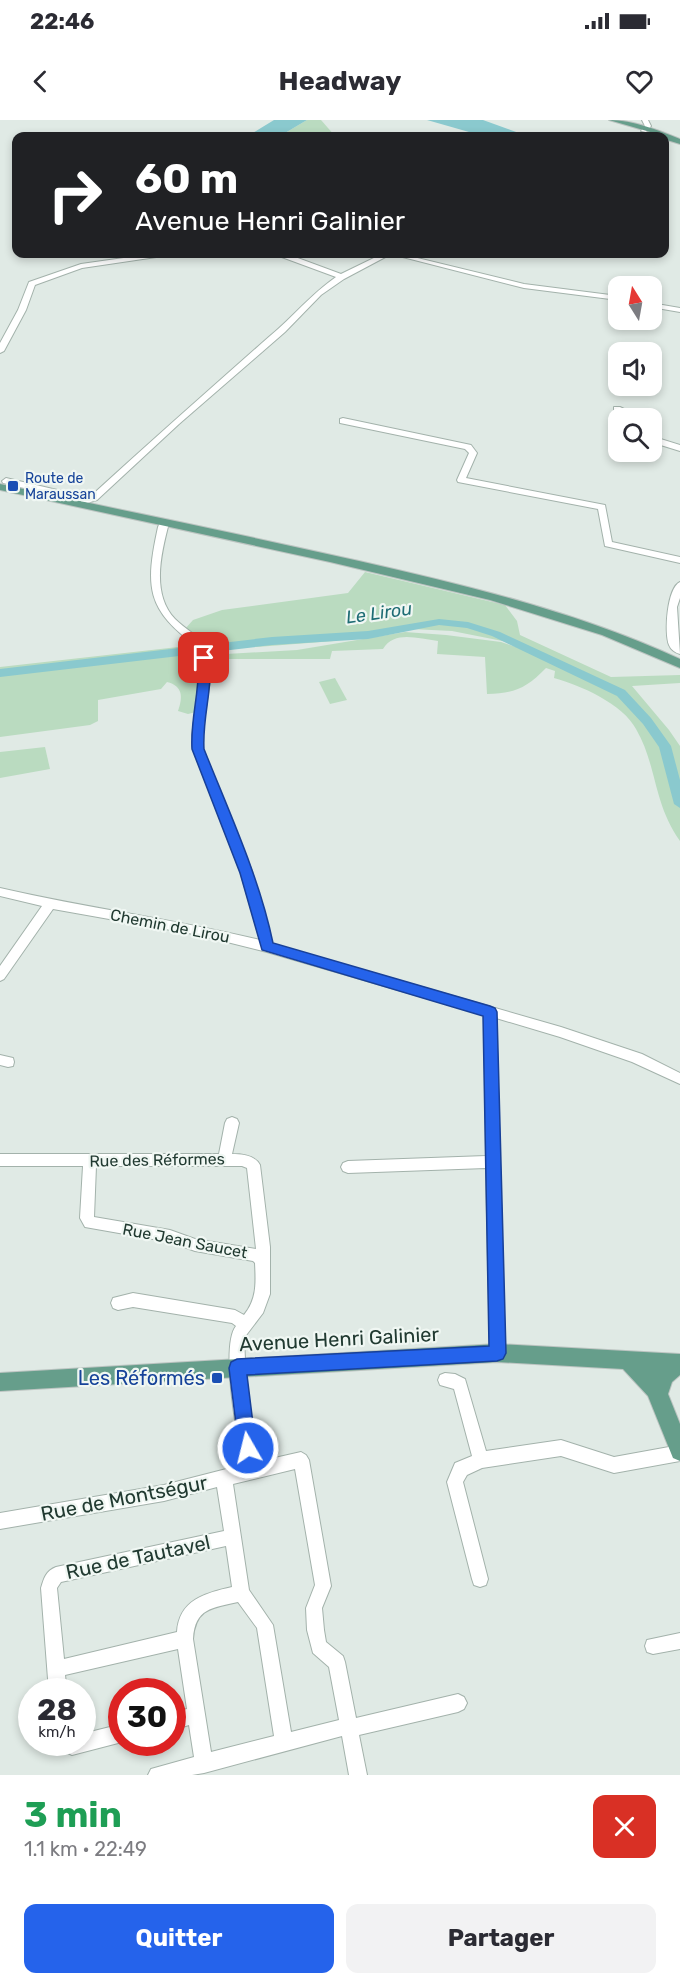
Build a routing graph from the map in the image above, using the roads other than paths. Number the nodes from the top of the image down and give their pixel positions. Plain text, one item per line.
1 (613, 120) edge
2 (645, 127) edge
3 (136, 258) edge
4 (292, 258) edge
5 (379, 258) edge
6 (410, 258) edge
7 (341, 277) junction
8 (608, 297) edge
9 (662, 306) edge
10 (680, 310) edge
11 (0, 351) edge
12 (343, 421) dead end
13 (662, 442) edge
14 (680, 448) edge
15 (2, 483) edge
16 (165, 522) junction
17 (680, 560) edge
18 (680, 585) edge
19 (680, 651) edge
20 (680, 666) edge
21 (0, 892) edge
22 (50, 904) junction
23 (267, 947) junction
24 (0, 976) edge
25 (490, 1012) junction
26 (680, 1079) edge
27 (232, 1123) dead end
28 (225, 1158) junction
29 (0, 1160) edge
30 (90, 1161) junction
31 (493, 1162) junction
32 (348, 1167) dead end
33 (262, 1260) junction
34 (118, 1303) dead end
35 (246, 1325) junction
36 (497, 1353) junction
37 (624, 1359) junction
38 (680, 1365) edge
39 (237, 1368) junction
40 (445, 1380) dead end
41 (0, 1382) edge
42 (658, 1392) junction
43 (680, 1452) edge
44 (481, 1460) junction
45 (251, 1471) junction
46 (224, 1479) junction
47 (0, 1521) edge
48 (232, 1537) junction
49 (480, 1579) dead end
50 (241, 1593) junction
51 (185, 1639) junction
52 (680, 1641) edge
53 (653, 1646) dead end
54 (56, 1669) junction
55 (57, 1678) edge
56 (458, 1703) dead end
57 (197, 1715) junction
58 (186, 1718) edge
59 (349, 1726) junction
60 (284, 1743) junction
61 (204, 1764) junction
62 (157, 1775) edge
63 (358, 1775) edge

1 - 2 main road
3 - 11 street
4 - 7 street
5 - 7 street
6 - 8 street
7 - 15 street
9 - 10 street
12 - 17 street
13 - 14 street
15 - 16 main road
16 - 20 main road
16 - 23 street
18 - 19 street
21 - 22 street, Chemin de Lirou
22 - 23 street, Chemin de Lirou
22 - 24 street
23 - 25 street, Chemin de Lirou
25 - 26 street, Chemin de Lirou
25 - 31 street
27 - 28 street
28 - 30 street, Rue des Réformes
28 - 33 street, Rue des Réformes
29 - 30 street, Rue des Réformes
30 - 33 street, Rue Jean Saucet
31 - 32 street
31 - 36 street
33 - 35 street, Rue Jean Saucet
34 - 35 street
35 - 39 street, Rue Jean Saucet
36 - 37 main road, Avenue Henri Galinier
36 - 39 main road, Avenue Henri Galinier
37 - 38 main road, Avenue Henri Galinier
37 - 42 main road
38 - 42 main road, Avenue Henri Galinier
39 - 41 main road, Avenue Henri Galinier
39 - 45 street
40 - 44 street
42 - 43 main road
43 - 44 street
44 - 49 street
45 - 46 street, Rue de Montségur
45 - 59 street, Rue de Montségur
46 - 47 street, Rue de Montségur
46 - 48 street
48 - 50 street
48 - 54 street, Rue de Tautavel
50 - 51 street
50 - 60 street
51 - 54 street
51 - 57 street
52 - 53 street
54 - 55 street, Rue de Tautavel
56 - 59 street
57 - 58 street
57 - 61 street
59 - 60 street
59 - 63 street
60 - 61 street
61 - 62 street

